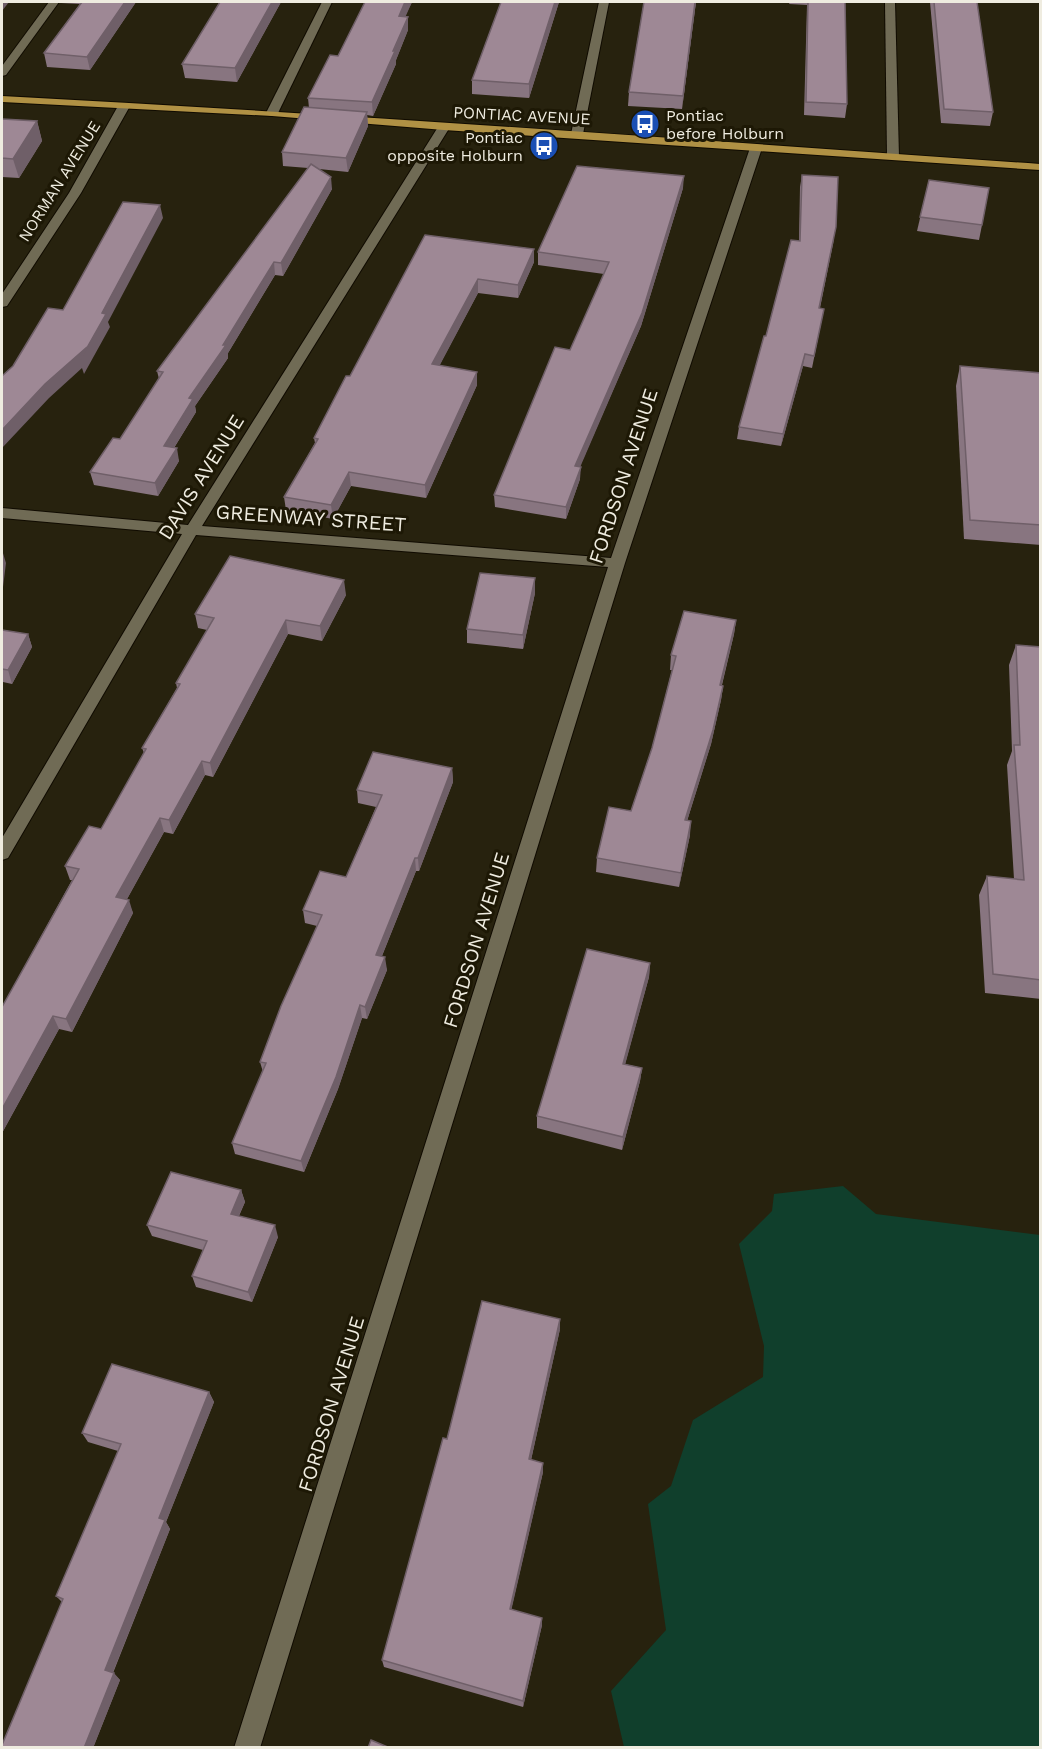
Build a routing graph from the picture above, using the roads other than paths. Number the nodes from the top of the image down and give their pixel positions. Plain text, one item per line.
1 (54, 2) edge
2 (327, 2) edge
3 (604, 2) edge
4 (890, 2) edge
5 (2, 73) edge
6 (2, 99) edge
7 (124, 106) junction
8 (272, 113) junction
9 (444, 127) junction
10 (577, 134) junction
11 (756, 148) junction
12 (893, 157) junction
13 (1041, 167) edge
14 (2, 303) edge
15 (2, 513) edge
16 (192, 530) junction
17 (617, 563) junction
18 (2, 853) edge
19 (246, 1748) edge

1 - 5 street
2 - 8 street
3 - 10 street
4 - 12 street
6 - 7 main road, PONTIAC AVENUE
7 - 8 main road, PONTIAC AVENUE
7 - 14 street, NORMAN AVENUE
8 - 9 main road, PONTIAC AVENUE
9 - 10 main road, PONTIAC AVENUE
9 - 16 street, DAVIS AVENUE
10 - 11 main road, PONTIAC AVENUE
11 - 12 main road, PONTIAC AVENUE
11 - 17 street, FORDSON AVENUE
12 - 13 main road, PONTIAC AVENUE
15 - 16 street, GREENWAY STREET
16 - 17 street, GREENWAY STREET
16 - 18 street, DAVIS AVENUE
17 - 19 street, FORDSON AVENUE

